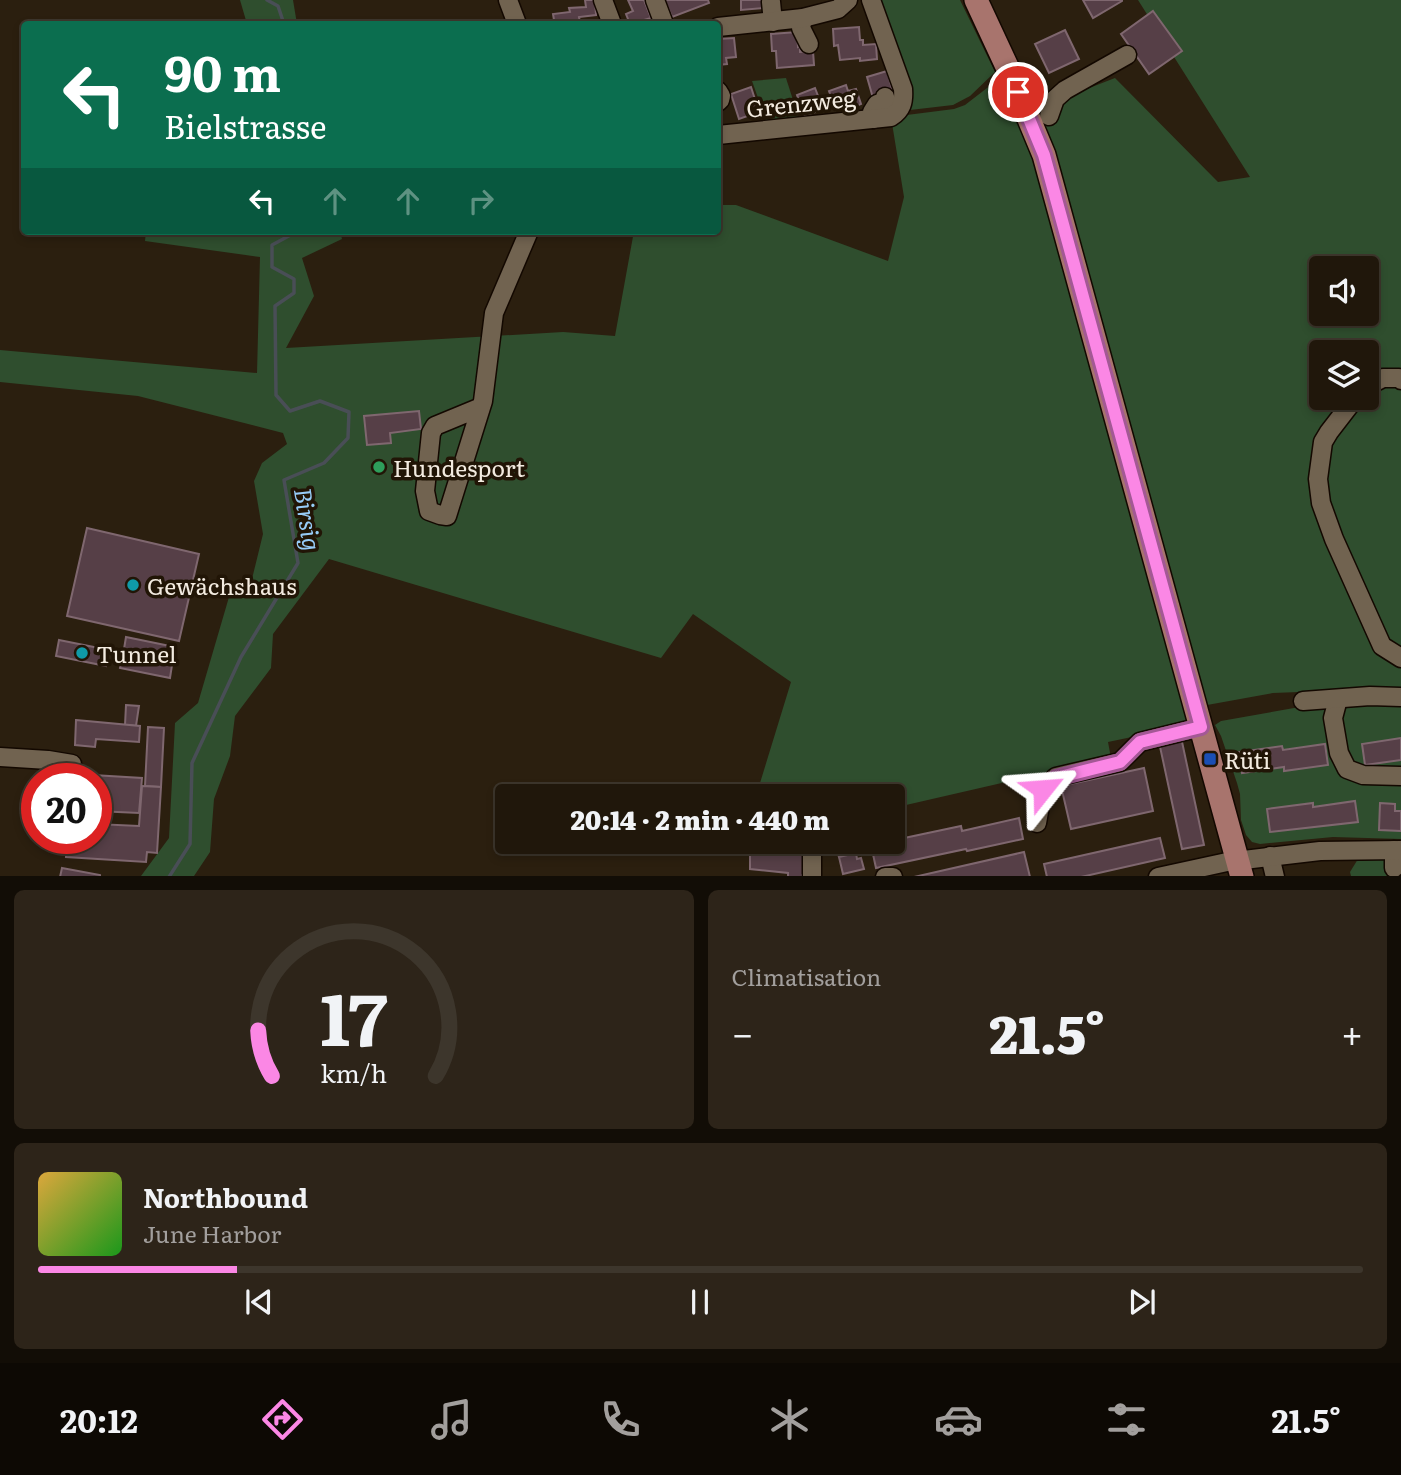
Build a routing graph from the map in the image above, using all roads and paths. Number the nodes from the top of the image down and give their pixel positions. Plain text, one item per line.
1 (508, 0) edge
2 (603, 0) edge
3 (655, 0) edge
4 (848, 0) edge
5 (871, 0) edge
6 (976, 0) edge
7 (771, 2) dead end
8 (803, 18) junction
9 (516, 21) edge
10 (611, 21) edge
11 (663, 21) edge
12 (773, 22) junction
13 (721, 27) edge
14 (809, 44) dead end
15 (1127, 54) dead end
16 (885, 97) dead end
17 (1049, 116) dead end
18 (870, 117) junction
19 (721, 135) edge
20 (527, 235) edge
21 (1379, 380) edge
22 (1401, 380) edge
23 (481, 407) junction
24 (1346, 410) edge
25 (1401, 658) edge
26 (1401, 697) edge
27 (1338, 699) junction
28 (1303, 701) dead end
29 (1201, 727) junction
30 (0, 757) edge
31 (66, 763) edge
32 (1401, 776) edge
33 (1037, 822) dead end
34 (812, 854) edge
35 (1270, 856) junction
36 (1396, 856) edge
37 (1240, 869) edge
38 (812, 876) edge
39 (1168, 876) edge
40 (1275, 876) edge

1 - 9 street
2 - 10 street
3 - 11 street
4 - 8 street
5 - 18 street
6 - 29 main road
7 - 12 street
8 - 12 street
8 - 14 street
12 - 13 street
15 - 17 street
16 - 18 street
18 - 19 street, Grenzweg
20 - 23 street
21 - 22 street
23 - 23 street
24 - 25 street
26 - 27 street
27 - 28 street
27 - 32 street
29 - 33 street
29 - 37 main road
30 - 31 street
34 - 38 street
35 - 36 street
35 - 37 street
35 - 40 street
37 - 39 street

